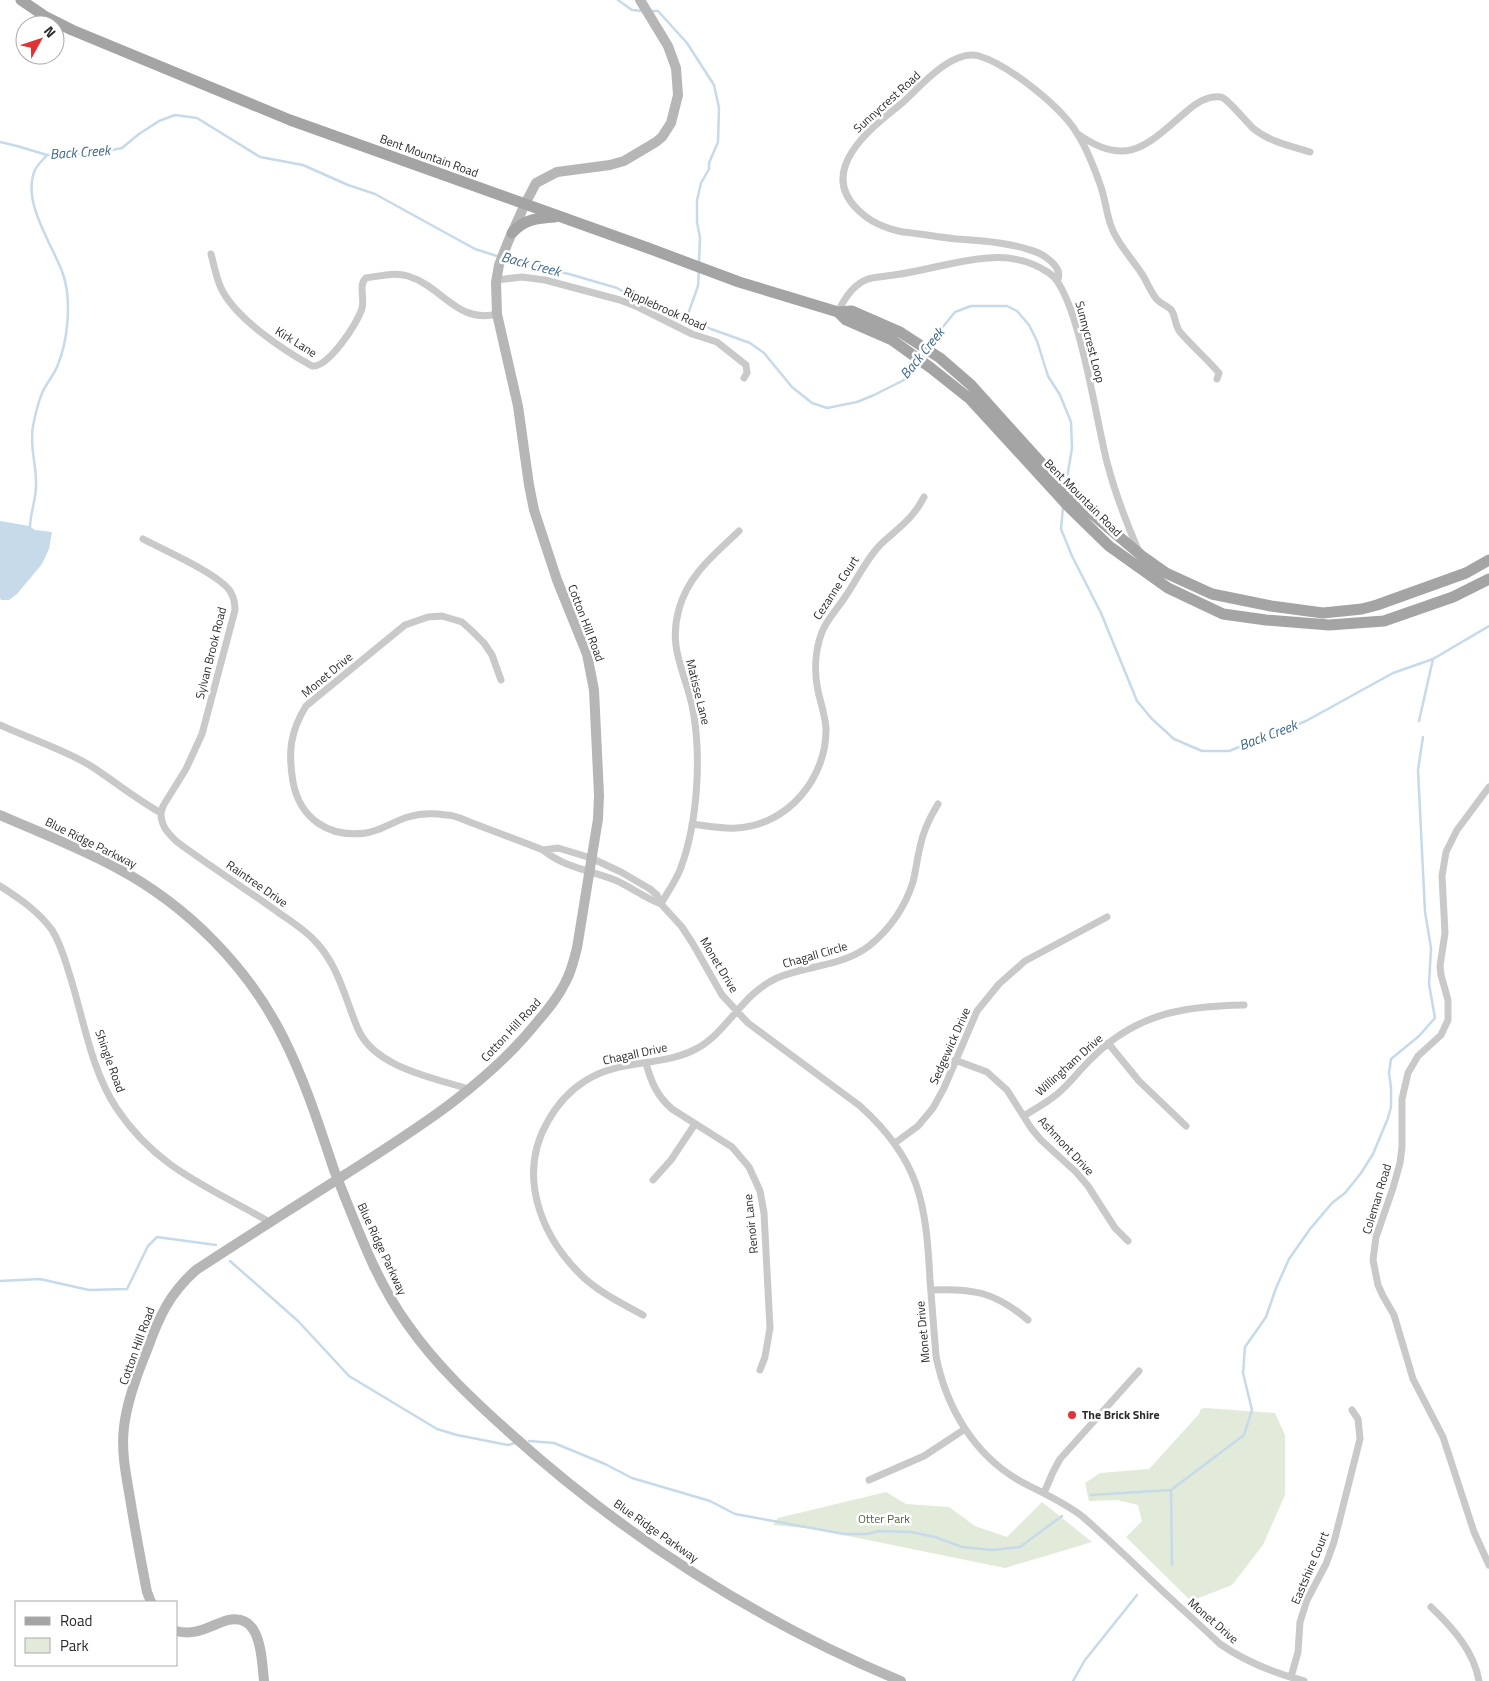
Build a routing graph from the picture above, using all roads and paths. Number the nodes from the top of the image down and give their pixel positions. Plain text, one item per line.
1 (21, 0) edge
2 (640, 0) edge
3 (1078, 134) junction
4 (1310, 152) dead end
5 (525, 204) junction
6 (562, 217) junction
7 (512, 233) junction
8 (211, 254) dead end
9 (496, 280) junction
10 (1057, 281) junction
11 (838, 312) junction
12 (497, 314) junction
13 (855, 318) junction
14 (744, 378) dead end
15 (1217, 379) dead end
16 (924, 498) dead end
17 (739, 531) dead end
18 (143, 539) dead end
19 (1142, 556) junction
20 (1489, 560) edge
21 (1489, 579) edge
22 (501, 680) dead end
23 (0, 725) edge
24 (1489, 787) edge
25 (938, 804) dead end
26 (161, 813) junction
27 (0, 816) edge
28 (692, 824) junction
29 (543, 850) junction
30 (591, 858) junction
31 (590, 873) junction
32 (0, 886) edge
33 (661, 904) junction
34 (1107, 917) dead end
35 (1244, 1005) dead end
36 (736, 1011) junction
37 (1108, 1043) junction
38 (955, 1060) junction
39 (646, 1063) junction
40 (469, 1089) junction
41 (1024, 1116) junction
42 (695, 1124) junction
43 (1186, 1126) dead end
44 (895, 1143) junction
45 (653, 1180) dead end
46 (271, 1223) junction
47 (1128, 1241) dead end
48 (931, 1290) junction
49 (643, 1315) dead end
50 (1028, 1320) dead end
51 (760, 1370) dead end
52 (1139, 1371) dead end
53 (1352, 1410) dead end
54 (965, 1429) junction
55 (870, 1480) dead end
56 (1044, 1493) junction
57 (1489, 1565) edge
58 (151, 1601) edge
59 (1431, 1607) dead end
60 (178, 1632) edge
61 (1290, 1677) junction
62 (264, 1681) edge
63 (901, 1681) edge
64 (1304, 1681) edge
65 (1479, 1681) edge

1 - 5 main road, Bent Mountain Road
2 - 5 street, Cotton Hill Road
3 - 4 street, Sunnycrest Road
3 - 10 street, Sunnycrest Road
3 - 15 street, Sunnycrest Road
5 - 6 main road, Bent Mountain Road
5 - 7 street, Cotton Hill Road
6 - 7 main road
6 - 11 main road, Bent Mountain Road
7 - 9 street, Cotton Hill Road
8 - 12 street, Kirk Lane
9 - 12 street, Cotton Hill Road
9 - 14 street, Ripplebrook Road
10 - 11 street, Sunnycrest Loop
10 - 19 street, Sunnycrest Loop
11 - 13 main road, Bent Mountain Road
12 - 30 street, Cotton Hill Road
13 - 19 main road, Bent Mountain Road
13 - 21 main road, Bent Mountain Road
16 - 28 street, Cezanne Court
17 - 28 street, Matisse Lane
18 - 26 street, Sylvan Brook Road
19 - 20 main road, Bent Mountain Road
22 - 29 street, Monet Drive
23 - 26 street
24 - 57 street, Coleman Road
25 - 36 street, Chagall Circle
26 - 40 street, Raintree Drive
27 - 63 street, Blue Ridge Parkway, bridge
28 - 33 street, Matisse Lane
29 - 30 street, Monet Drive
29 - 31 street, Monet Drive
30 - 31 street, Cotton Hill Road
30 - 33 street, Monet Drive
31 - 33 street, Monet Drive
31 - 40 street, Cotton Hill Road
32 - 46 street, Shingle Road
33 - 36 street, Monet Drive
34 - 38 street, Sedgewick Drive
35 - 37 street, Willingham Drive
36 - 39 street, Chagall Drive
36 - 44 street, Monet Drive
37 - 41 street, Willingham Drive
37 - 43 street
38 - 41 street, Ashmont Drive
38 - 44 street, Sedgewick Drive
39 - 42 street, Renoir Lane
39 - 49 street, Chagall Drive
40 - 46 street, Cotton Hill Road
41 - 47 street, Ashmont Drive
42 - 45 street
42 - 51 street, Renoir Lane
44 - 48 street, Monet Drive
46 - 58 street, Cotton Hill Road
48 - 50 street
48 - 54 street, Monet Drive
52 - 56 street
53 - 61 street, Eastshire Court
54 - 55 street
54 - 56 street, Monet Drive
56 - 61 street, Monet Drive
59 - 65 street
60 - 62 street
61 - 64 street, Monet Drive

